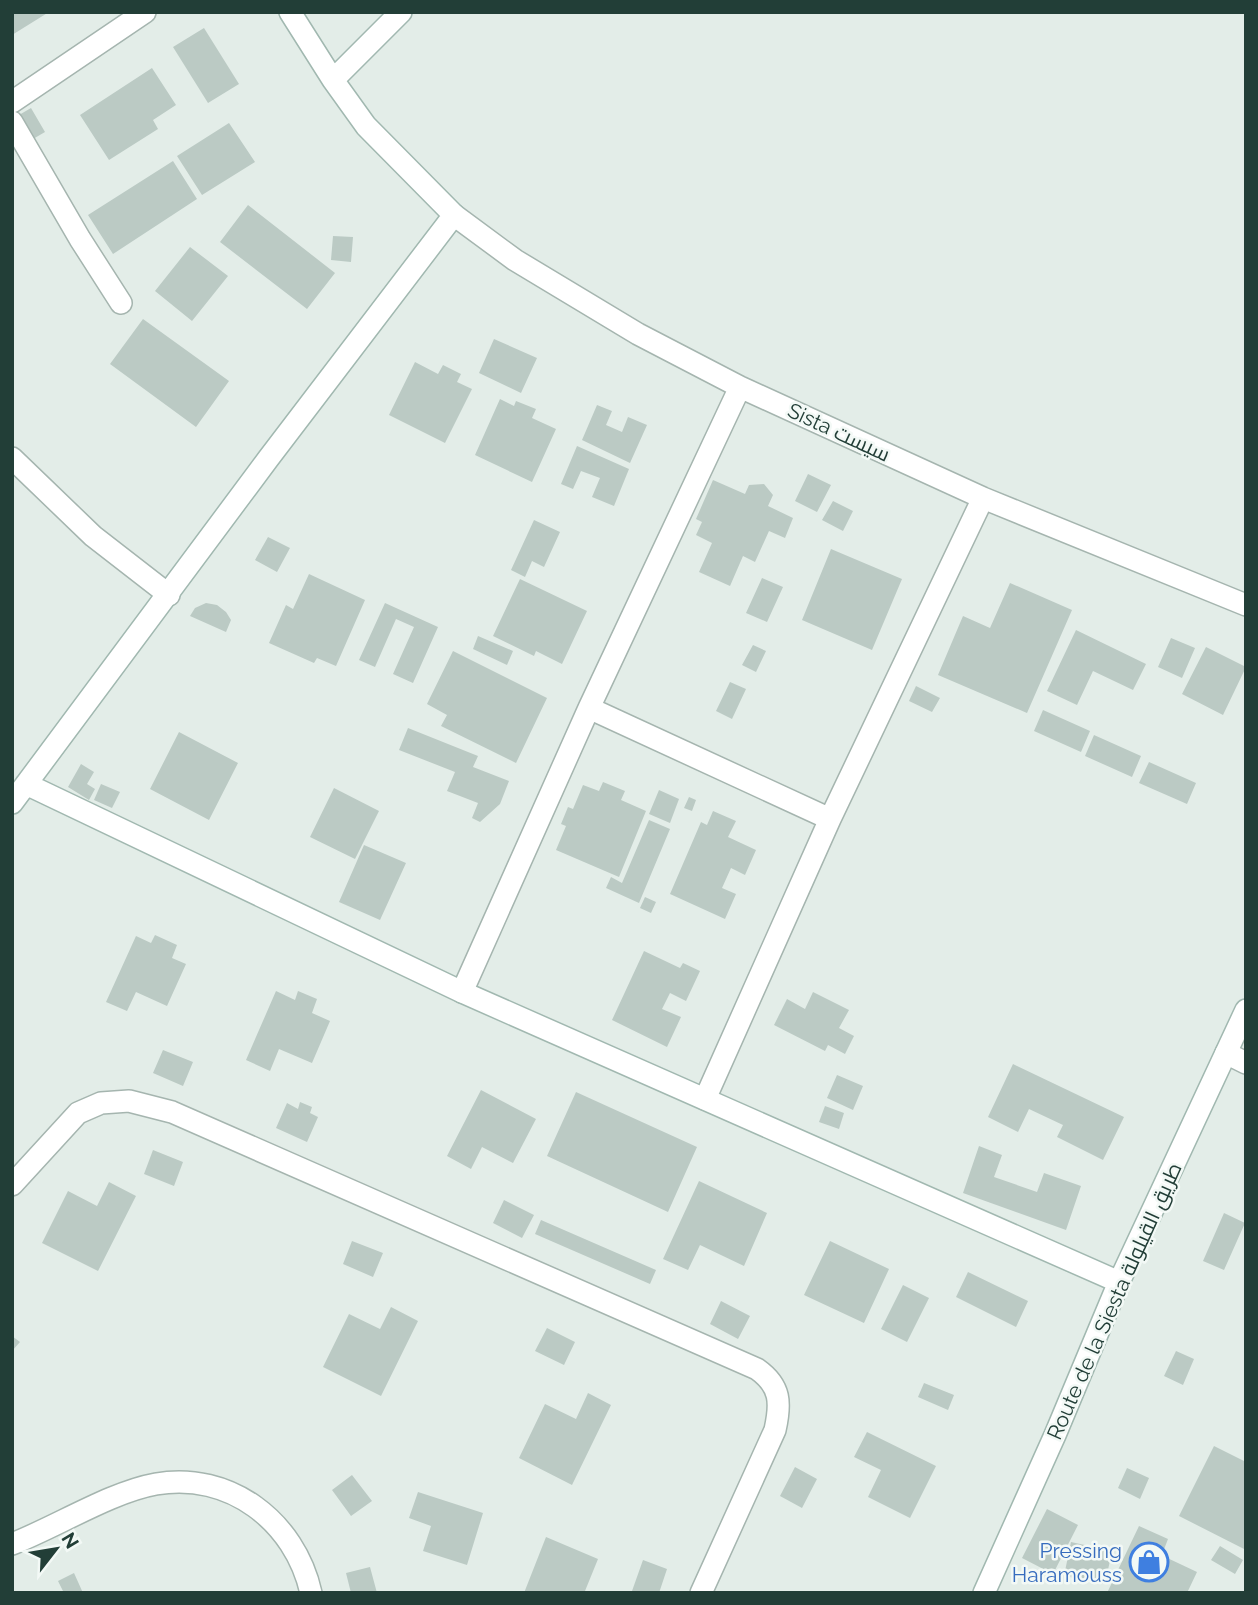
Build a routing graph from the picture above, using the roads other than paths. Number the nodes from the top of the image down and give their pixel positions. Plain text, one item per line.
1 (145, 12) edge
2 (290, 12) edge
3 (401, 12) edge
4 (332, 80) junction
5 (12, 102) edge
6 (12, 122) edge
7 (454, 215) junction
8 (121, 303) dead end
9 (740, 387) junction
10 (15, 468) edge
11 (983, 498) junction
12 (169, 595) junction
13 (1246, 605) edge
14 (589, 708) junction
15 (26, 783) junction
16 (12, 803) edge
17 (830, 819) junction
18 (462, 992) junction
19 (1243, 1023) edge
20 (1226, 1053) junction
21 (1246, 1063) edge
22 (705, 1099) junction
23 (12, 1185) edge
24 (1119, 1282) junction
25 (12, 1544) edge
26 (311, 1593) edge
27 (701, 1593) edge
28 (984, 1593) edge

1 - 5 street
2 - 4 street, Sista سيست
3 - 4 street
4 - 7 street, Sista سيست
6 - 8 street
7 - 9 street, Sista سيست
7 - 12 street
9 - 11 street, Sista سيست
9 - 14 street
10 - 12 street
11 - 13 street, Sista سيست
11 - 17 street
12 - 15 street
14 - 17 street
14 - 18 street
15 - 16 street
15 - 18 street
17 - 22 street
18 - 22 street
19 - 20 street, Route de la Siesta طريق القيلولة
20 - 21 street
20 - 24 street, Route de la Siesta طريق القيلولة
22 - 24 street
23 - 27 street
24 - 28 street, Route de la Siesta طريق القيلولة
25 - 26 street

